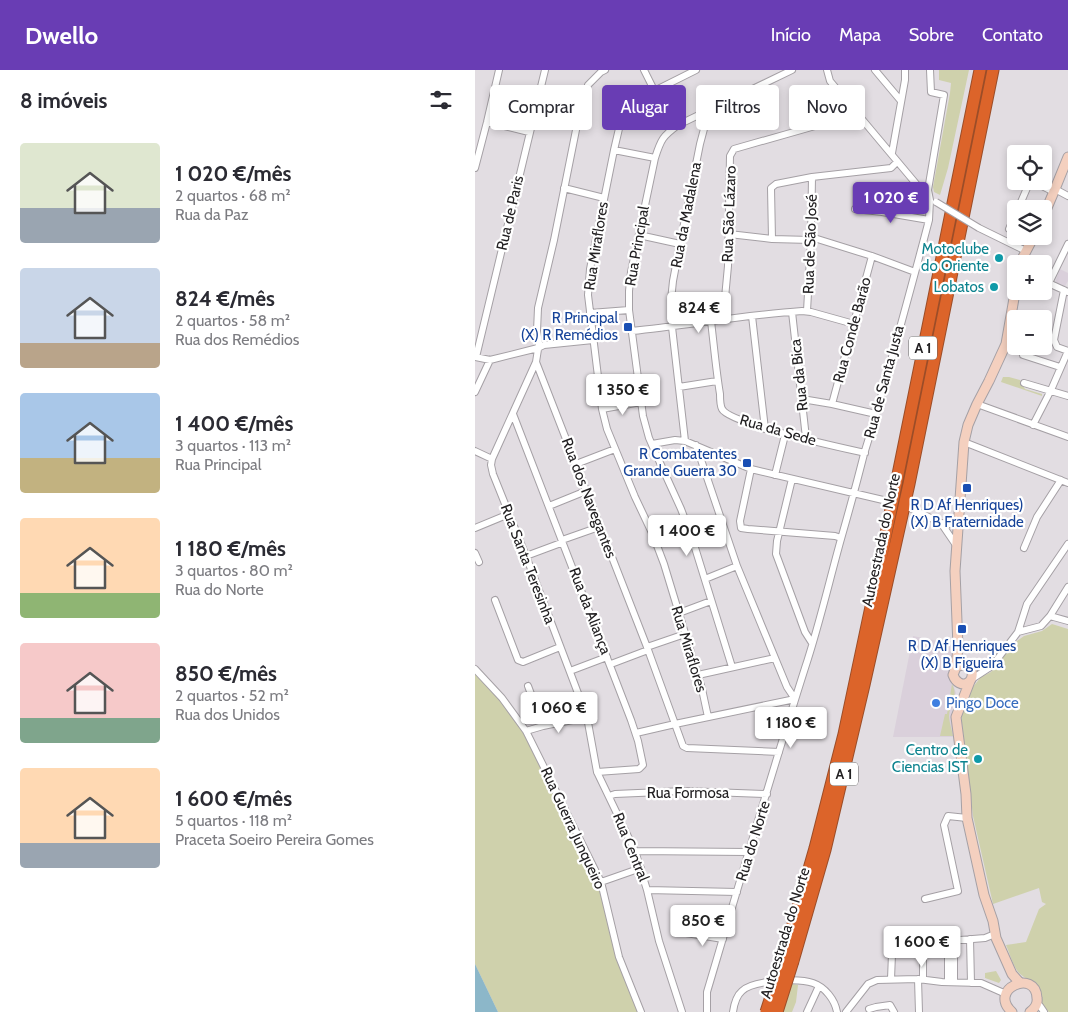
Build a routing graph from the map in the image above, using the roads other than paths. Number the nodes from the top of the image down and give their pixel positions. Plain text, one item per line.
1 (499, 70) edge
2 (545, 70) edge
3 (605, 70) edge
4 (644, 70) edge
5 (696, 70) edge
6 (821, 70) edge
7 (827, 70) edge
8 (875, 70) edge
9 (905, 70) edge
10 (931, 70) edge
11 (980, 70) edge
12 (993, 70) edge
13 (789, 71) edge
14 (830, 81) junction
15 (541, 85) edge
16 (588, 85) edge
17 (652, 85) edge
18 (664, 85) edge
19 (760, 85) edge
20 (833, 85) edge
21 (901, 101) junction
22 (696, 116) edge
23 (487, 122) junction
24 (865, 122) edge
25 (576, 130) edge
26 (619, 130) edge
27 (704, 130) edge
28 (801, 130) edge
29 (529, 132) joint
30 (614, 150) junction
31 (891, 154) junction
32 (655, 158) junction
33 (1068, 158) edge
34 (897, 162) junction
35 (475, 168) edge
36 (812, 177) junction
37 (564, 188) junction
38 (1052, 190) edge
39 (1055, 191) junction
40 (1068, 196) edge
41 (604, 198) junction
42 (1051, 200) edge
43 (933, 201) junction
44 (855, 209) dead end
45 (929, 220) junction
46 (729, 234) junction
47 (639, 235) junction
48 (811, 238) junction
49 (772, 239) junction
50 (680, 244) junction
51 (1068, 244) edge
52 (1029, 245) edge
53 (1026, 251) junction
54 (1024, 255) edge
55 (872, 256) junction
56 (915, 272) junction
57 (1052, 272) edge
58 (1052, 285) edge
59 (1066, 291) edge
60 (1014, 300) edge
61 (629, 310) junction
62 (807, 311) junction
63 (792, 312) junction
64 (590, 313) junction
65 (752, 316) junction
66 (723, 319) junction
67 (711, 321) junction
68 (854, 324) junction
69 (672, 327) junction
70 (632, 331) junction
71 (593, 340) junction
72 (538, 348) junction
73 (1068, 351) edge
74 (1023, 355) dead end
75 (475, 357) edge
76 (490, 360) junction
77 (536, 362) junction
78 (1060, 367) junction
79 (717, 381) junction
80 (1024, 382) dead end
81 (679, 386) junction
82 (1051, 390) junction
83 (475, 392) edge
84 (1068, 396) edge
85 (802, 398) junction
86 (641, 402) junction
87 (832, 404) junction
88 (977, 404) junction
89 (602, 409) junction
90 (513, 414) junction
91 (876, 414) junction
92 (1033, 425) junction
93 (765, 429) junction
94 (785, 435) junction
95 (1068, 437) edge
96 (806, 438) junction
97 (685, 440) junction
98 (964, 442) junction
99 (652, 444) junction
100 (696, 445) junction
101 (615, 449) junction
102 (475, 451) edge
103 (865, 453) junction
104 (492, 459) junction
105 (577, 464) junction
106 (751, 469) junction
107 (775, 475) junction
108 (793, 479) junction
109 (1061, 480) junction
110 (1068, 483) edge
111 (585, 491) junction
112 (855, 494) junction
113 (883, 500) dead end
114 (549, 506) junction
115 (910, 508) dead end
116 (509, 514) junction
117 (941, 523) junction
118 (959, 525) junction
119 (599, 527) junction
120 (475, 528) edge
121 (779, 532) junction
122 (841, 538) junction
123 (562, 540) junction
124 (1068, 544) edge
125 (957, 545) junction
126 (1024, 548) dead end
127 (475, 553) edge
128 (526, 556) junction
129 (479, 562) dead end
130 (737, 566) junction
131 (705, 579) junction
132 (1068, 587) edge
133 (495, 600) dead end
134 (711, 601) junction
135 (679, 612) junction
136 (1050, 616) junction
137 (1068, 621) edge
138 (1018, 632) junction
139 (685, 634) junction
140 (812, 643) junction
141 (560, 647) junction
142 (958, 647) junction
143 (647, 648) junction
144 (607, 656) junction
145 (775, 658) junction
146 (994, 663) junction
147 (611, 664) junction
148 (732, 667) junction
149 (956, 667) junction
150 (969, 667) junction
151 (475, 669) edge
152 (570, 671) junction
153 (698, 675) junction
154 (971, 680) junction
155 (958, 682) junction
156 (528, 686) dead end
157 (795, 699) junction
158 (961, 704) junction
159 (587, 717) junction
160 (708, 717) junction
161 (675, 724) junction
162 (543, 726) junction
163 (526, 731) junction
164 (636, 733) junction
165 (779, 752) junction
166 (597, 772) junction
167 (767, 794) junction
168 (609, 796) junction
169 (967, 818) junction
170 (635, 851) junction
171 (748, 852) junction
172 (641, 868) junction
173 (601, 882) junction
174 (647, 890) junction
175 (737, 892) junction
176 (925, 899) dead end
177 (687, 933) dead end
178 (995, 934) junction
179 (723, 939) junction
180 (970, 939) junction
181 (923, 941) dead end
182 (901, 952) dead end
183 (788, 960) junction
184 (891, 979) junction
185 (921, 979) junction
186 (951, 982) junction
187 (971, 983) junction
188 (1017, 984) junction
189 (819, 986) junction
190 (1006, 994) junction
191 (833, 1002) junction
192 (851, 1006) junction
193 (869, 1009) dead end
194 (1035, 1009) edge
195 (1008, 1010) edge
196 (641, 1012) edge
197 (682, 1012) edge
198 (707, 1012) edge
199 (733, 1012) edge
200 (766, 1012) edge
201 (777, 1012) edge
202 (807, 1012) edge
203 (837, 1012) edge
204 (846, 1012) edge
205 (893, 1012) edge
206 (919, 1012) edge
207 (1044, 1012) edge

1 - 23 street
2 - 15 street, Rua de Paris
3 - 16 street
4 - 17 street
5 - 18 street, Rua Miraflores
6 - 14 street
7 - 14 street
8 - 21 street
9 - 21 street
10 - 43 street, Rua de Santa Justa
11 - 183 highway, Autoestrada do Norte / A 1
12 - 183 highway, Autoestrada do Norte / A 1
13 - 19 street, Rua Principal
14 - 20 street
21 - 31 street
22 - 32 street, Rua Principal
23 - 29 street
23 - 35 street
24 - 31 street
25 - 37 street
26 - 30 street, Rua Miraflores
27 - 50 street, Rua da Madalena
28 - 46 street, Rua São Lázaro
29 - 75 street, Rua de Paris
30 - 32 street
30 - 41 street, Rua Miraflores
31 - 34 street
32 - 47 street, Rua Principal
33 - 39 street
34 - 36 street
34 - 43 street
36 - 48 street, Rua de São José
36 - 49 street
37 - 41 street
37 - 72 street
38 - 39 street
39 - 40 street
39 - 42 street
41 - 64 street, Rua Miraflores
43 - 45 street, Rua de Santa Justa
43 - 53 street, bridge
44 - 45 street
45 - 56 street, Rua de Santa Justa
46 - 49 street
46 - 66 street, Rua São Lázaro
47 - 50 street
47 - 61 street, Rua Principal
48 - 49 street
48 - 55 street
48 - 62 street, Rua de São José
50 - 69 street, Rua da Madalena
51 - 57 street
52 - 53 street
53 - 54 street
55 - 56 street
55 - 68 street, Rua Conde Barão
56 - 91 street, Rua de Santa Justa
58 - 59 street
59 - 73 street
60 - 88 street
61 - 64 street
61 - 70 street, Rua Principal
62 - 63 street
62 - 68 street
63 - 65 street
63 - 85 street, Rua da Bica
64 - 71 street, Rua Miraflores
65 - 66 street
65 - 93 street
66 - 67 street
67 - 69 street
67 - 79 street, Rua da Sede
68 - 87 street, Rua Conde Barão
69 - 70 street
69 - 81 street, Rua da Madalena
70 - 86 street, Rua Principal
71 - 72 street
71 - 89 street, Rua Miraflores
72 - 76 street
72 - 77 street
73 - 78 street
74 - 78 street
75 - 76 street
76 - 83 street
77 - 90 street
77 - 105 street, Rua dos Navegantes
78 - 82 street
79 - 81 street
79 - 93 street, Rua da Sede
80 - 82 street
81 - 97 street, Rua da Madalena
82 - 84 street
82 - 92 street
85 - 87 street
85 - 96 street, Rua da Bica
86 - 89 street
86 - 99 street, Rua Principal
87 - 91 street
88 - 92 street
88 - 98 street
89 - 101 street, Rua Miraflores
90 - 104 street
90 - 114 street, Rua da Aliança
91 - 103 street, Rua de Santa Justa
92 - 95 street
93 - 94 street, Rua da Sede
94 - 96 street, Rua da Sede
94 - 107 street
96 - 103 street, Rua da Sede
97 - 99 street
97 - 100 street
98 - 109 street
98 - 118 street
99 - 131 street, Rua Principal
100 - 106 street
100 - 130 street
101 - 105 street
101 - 135 street, Rua Miraflores
102 - 104 street
103 - 112 street, Rua de Santa Justa
104 - 116 street, Rua Santa Teresinha
105 - 111 street, Rua dos Navegantes
106 - 107 street
106 - 121 street
107 - 108 street
108 - 112 street
108 - 121 street
109 - 110 street
109 - 126 street
111 - 114 street
111 - 119 street, Rua dos Navegantes
112 - 113 street
112 - 122 street, Rua de Santa Justa
114 - 123 street, Rua da Aliança
115 - 117 street
116 - 120 street
116 - 128 street, Rua Santa Teresinha
117 - 118 street
117 - 125 street
118 - 125 street
119 - 123 street
119 - 143 street, Rua dos Navegantes
121 - 122 street
121 - 140 street
122 - 140 street, Rua de Santa Justa
123 - 128 street
123 - 144 street, Rua da Aliança
124 - 138 street
125 - 142 street
127 - 129 street
128 - 141 street, Rua Santa Teresinha
130 - 131 street
130 - 145 street
131 - 134 street, Rua Principal
132 - 136 street
133 - 141 street
134 - 135 street
134 - 148 street, Rua Principal
135 - 139 street, Rua Miraflores
136 - 137 street
136 - 138 street
138 - 146 street
139 - 143 street
139 - 153 street, Rua Miraflores
140 - 157 street, Rua de Santa Justa
141 - 152 street, Rua Santa Teresinha
142 - 149 street
142 - 150 street
143 - 147 street
143 - 161 street, Rua dos Navegantes
144 - 147 street, Rua da Aliança
144 - 152 street
145 - 148 street
145 - 157 street
146 - 150 street
146 - 154 street
147 - 164 street, Rua da Aliança
148 - 153 street
149 - 150 street
149 - 155 street
150 - 154 street
151 - 163 street, Rua Guerra Junqueiro
152 - 159 street, Rua Santa Teresinha
153 - 160 street, Rua Miraflores
154 - 155 street
154 - 158 street
155 - 158 street
156 - 162 street
157 - 160 street
157 - 165 street, Rua do Norte
158 - 169 street
159 - 162 street
159 - 166 street, Rua Santa Teresinha
160 - 161 street
161 - 164 street
161 - 165 street, Rua dos Navegantes
162 - 163 street
163 - 173 street, Rua Guerra Junqueiro
164 - 166 street, Rua da Aliança
165 - 167 street, Rua do Norte
166 - 168 street, Rua Central
167 - 168 street, Rua Formosa
167 - 171 street, Rua do Norte
168 - 170 street, Rua Central
169 - 176 street
169 - 178 street
170 - 171 street
170 - 172 street, Rua Central
171 - 175 street, Rua do Norte
172 - 173 street
172 - 174 street, Rua Central
173 - 196 street, Rua Guerra Junqueiro
174 - 175 street
174 - 197 street, Rua Central
175 - 179 street, Rua do Norte
177 - 179 street
178 - 180 street
178 - 188 street
179 - 198 street, Rua do Norte
180 - 186 street
180 - 187 street
181 - 185 street
182 - 184 street
183 - 200 highway, Autoestrada do Norte / A 1, bridge
183 - 201 highway, Autoestrada do Norte / A 1, bridge
184 - 185 street
184 - 192 street
185 - 186 street
185 - 206 street
186 - 187 street
187 - 190 street
188 - 190 street
188 - 194 street
189 - 191 street
189 - 199 street
189 - 202 street
190 - 195 street
191 - 192 street
191 - 203 street
192 - 204 street
193 - 205 street
194 - 207 street

